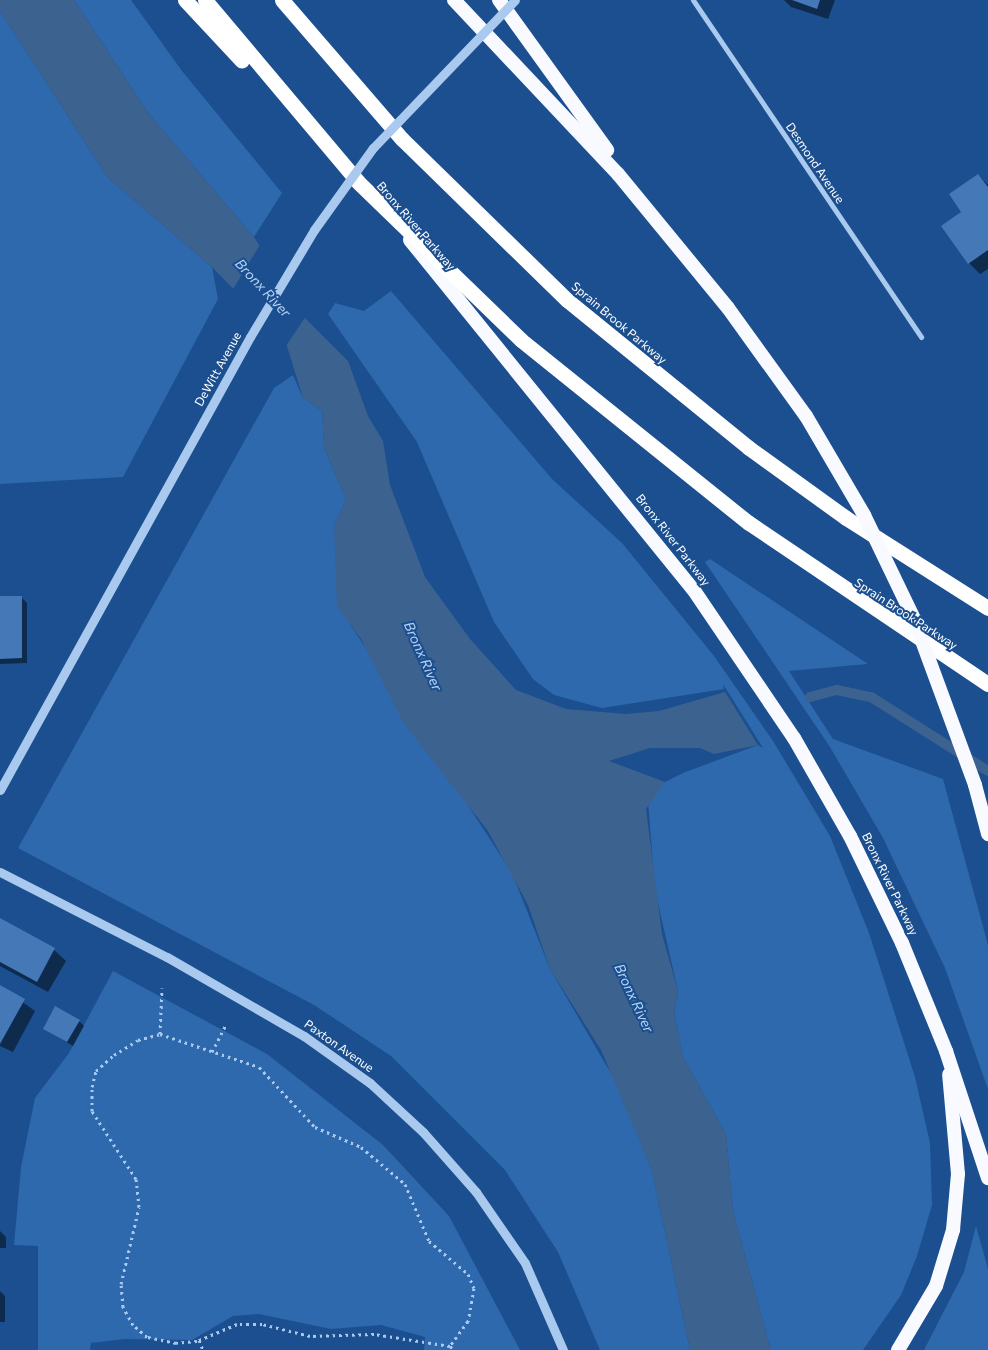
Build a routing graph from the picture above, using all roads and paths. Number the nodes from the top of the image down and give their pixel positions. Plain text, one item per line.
1 (185, 0) edge
2 (205, 0) edge
3 (282, 0) edge
4 (454, 0) edge
5 (499, 0) edge
6 (515, 0) edge
7 (693, 0) edge
8 (317, 137) junction
9 (655, 219) junction
10 (395, 222) junction
11 (921, 337) dead end
12 (988, 608) edge
13 (988, 684) edge
14 (0, 790) edge
15 (988, 834) edge
16 (0, 872) edge
17 (162, 988) dead end
18 (226, 1024) dead end
19 (160, 1034) junction
20 (946, 1051) junction
21 (212, 1052) junction
22 (988, 1178) edge
23 (199, 1340) junction
24 (450, 1346) junction
25 (203, 1350) edge
26 (454, 1350) edge
27 (563, 1350) edge
28 (898, 1350) edge

1 - 8 highway
2 - 8 highway, Bronx River Parkway
3 - 12 highway, Sprain Brook Parkway
4 - 9 highway
5 - 9 highway
6 - 14 street, DeWitt Avenue, bridge
7 - 11 street, Desmond Avenue
8 - 10 highway, Bronx River Parkway
9 - 15 highway, bridge
10 - 13 highway, Sprain Brook Parkway
10 - 20 highway, Bronx River Parkway
16 - 27 street, Paxton Avenue
17 - 19 path
18 - 21 path
19 - 21 path
19 - 23 path
20 - 22 highway, Bronx River Parkway
20 - 28 highway
21 - 24 path
23 - 24 path
23 - 25 path
24 - 26 path

